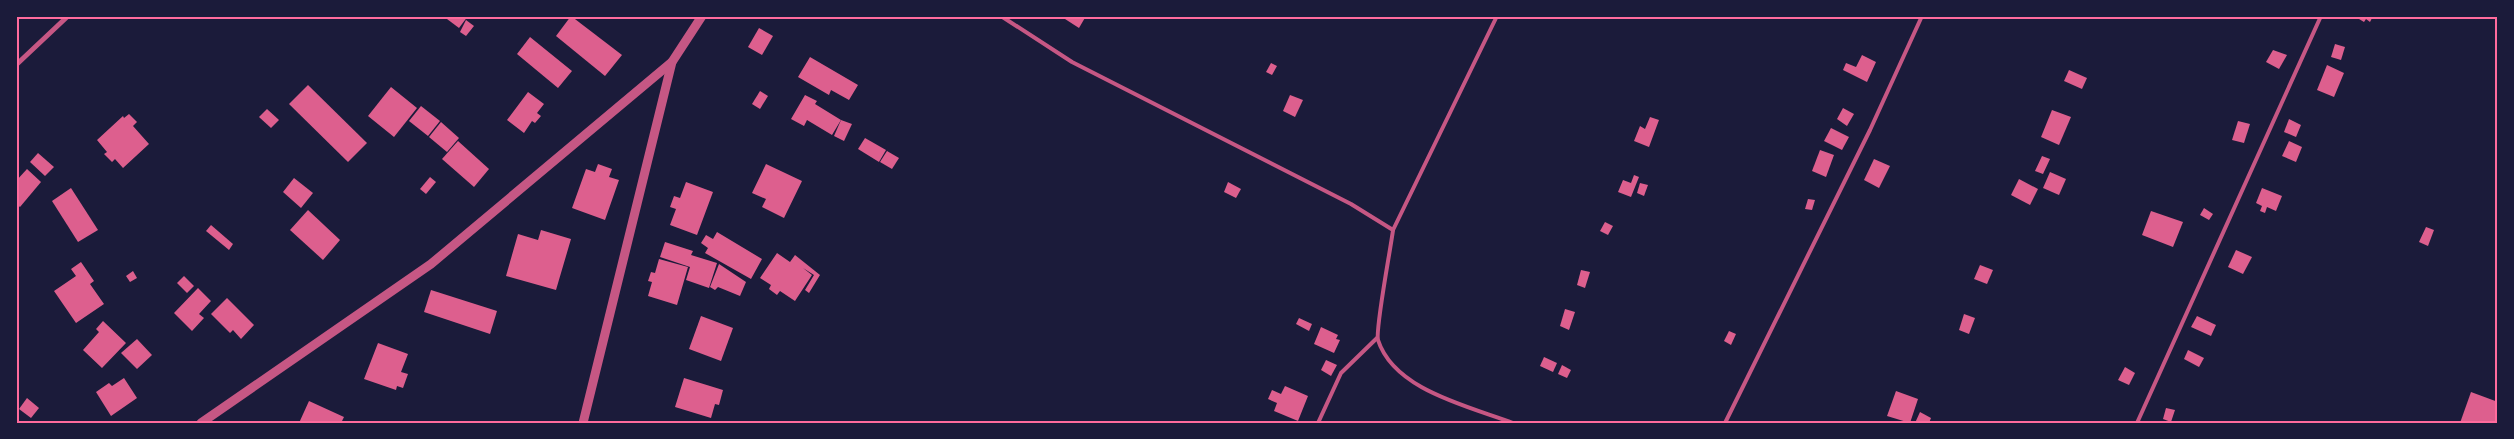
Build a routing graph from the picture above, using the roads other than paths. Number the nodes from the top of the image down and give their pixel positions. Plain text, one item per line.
1 (68, 16) edge
2 (702, 16) edge
3 (1001, 16) edge
4 (1497, 16) edge
5 (1922, 16) edge
6 (2321, 16) edge
7 (672, 62) junction
8 (16, 65) edge
9 (1393, 230) junction
10 (1377, 338) junction
11 (201, 423) edge
12 (583, 423) edge
13 (1318, 423) edge
14 (1513, 423) edge
15 (1725, 423) edge
16 (2137, 423) edge

1 - 8 street
2 - 7 street
3 - 9 lane
4 - 9 lane
5 - 15 lane
6 - 16 lane
7 - 11 street
7 - 12 street
9 - 10 lane
10 - 13 lane
10 - 14 lane

